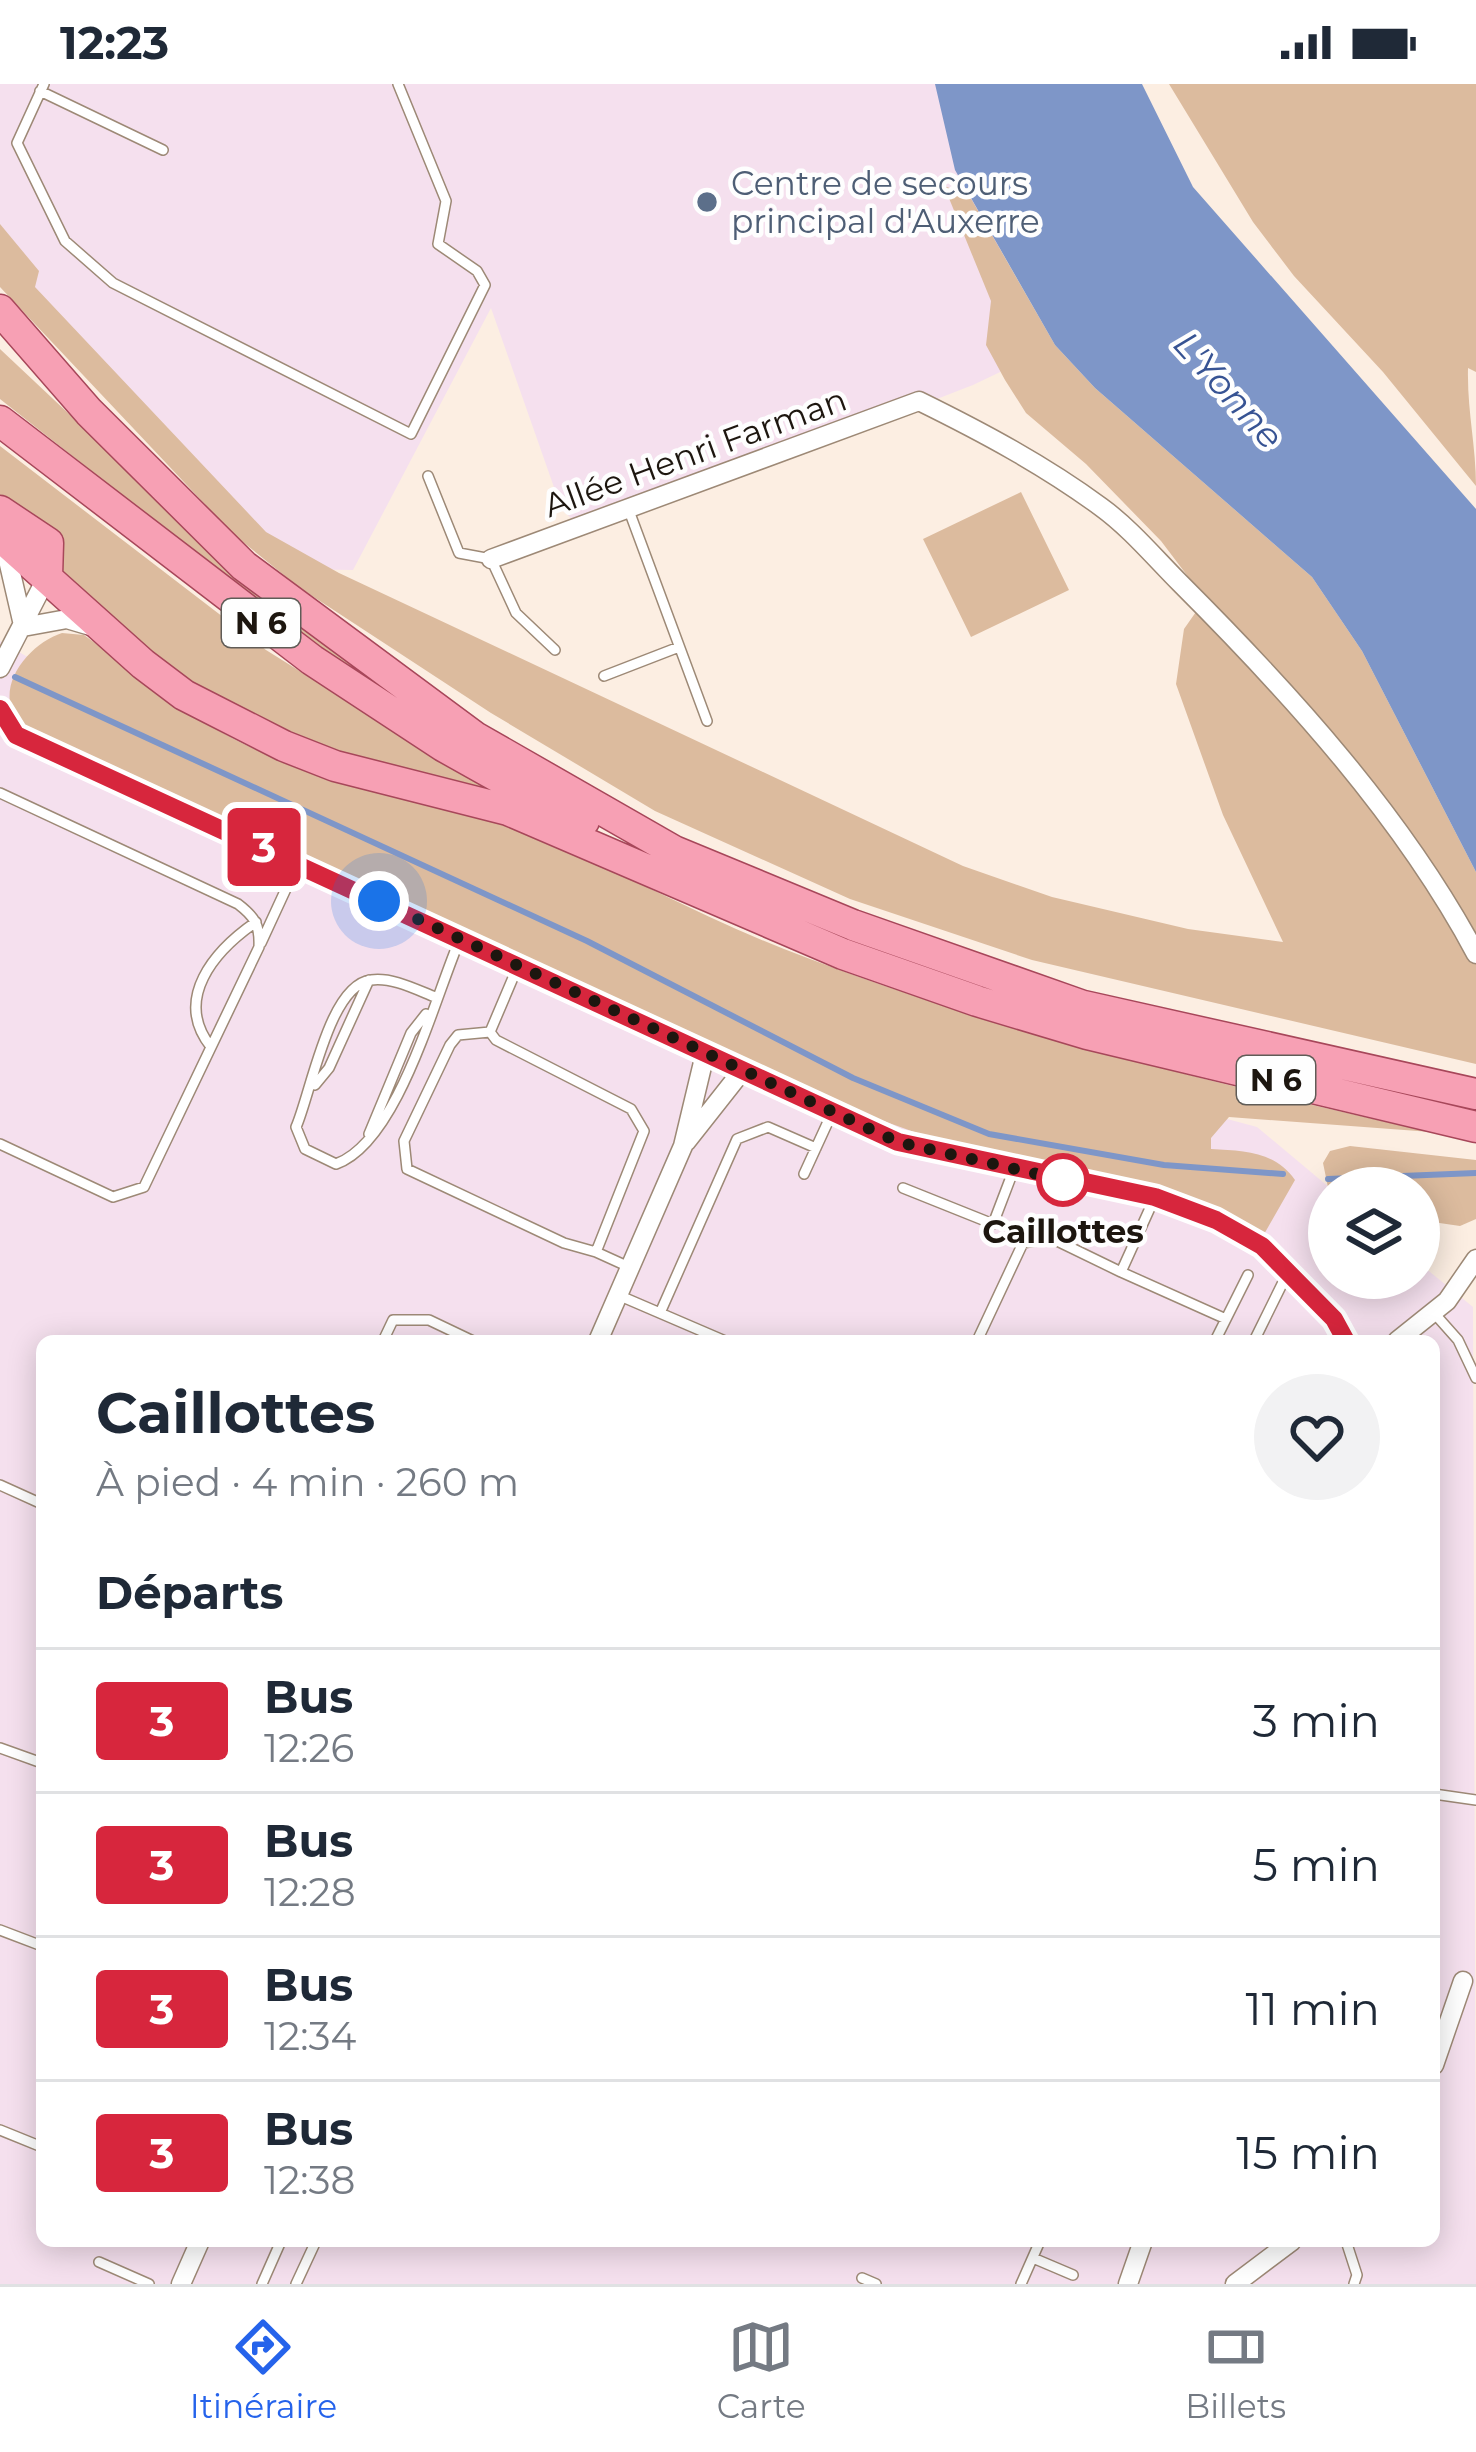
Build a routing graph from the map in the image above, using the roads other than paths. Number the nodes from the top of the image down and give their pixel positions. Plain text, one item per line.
1 (398, 84) edge
2 (42, 88) edge
3 (163, 150) dead end
4 (0, 310) edge
5 (0, 336) edge
6 (89, 412) junction
7 (0, 421) edge
8 (428, 476) dead end
9 (628, 508) junction
10 (0, 511) edge
11 (1, 536) edge
12 (491, 559) junction
13 (47, 577) junction
14 (23, 627) junction
15 (104, 631) junction
16 (680, 647) junction
17 (556, 650) dead end
18 (0, 668) edge
19 (604, 676) dead end
20 (0, 710) edge
21 (707, 721) dead end
22 (0, 793) edge
23 (539, 799) junction
24 (298, 863) junction
25 (669, 879) junction
26 (256, 922) junction
27 (460, 939) junction
28 (259, 947) junction
29 (1476, 954) edge
30 (518, 966) junction
31 (435, 997) junction
32 (1086, 1006) junction
33 (490, 1032) junction
34 (211, 1047) junction
35 (705, 1054) junction
36 (742, 1071) junction
37 (1470, 1092) edge
38 (832, 1113) junction
39 (1470, 1126) edge
40 (0, 1144) edge
41 (682, 1146) junction
42 (816, 1148) junction
43 (1014, 1169) junction
44 (804, 1174) dead end
45 (903, 1187) dead end
46 (1155, 1197) junction
47 (596, 1252) junction
48 (1476, 1259) edge
49 (630, 1268) junction
50 (1121, 1271) junction
51 (1288, 1273) junction
52 (1248, 1275) dead end
53 (618, 1295) junction
54 (660, 1313) junction
55 (1434, 1313) junction
56 (1226, 1319) junction
57 (386, 1335) edge
58 (460, 1335) edge
59 (604, 1335) edge
60 (711, 1335) edge
61 (980, 1335) edge
62 (1218, 1335) edge
63 (1257, 1335) edge
64 (1343, 1335) edge
65 (1405, 1335) edge
66 (1476, 1378) edge
67 (0, 1485) edge
68 (36, 1501) edge
69 (0, 1748) edge
70 (36, 1761) edge
71 (1440, 1795) edge
72 (1476, 1800) edge
73 (0, 1930) edge
74 (36, 1944) edge
75 (1463, 1981) dead end
76 (1440, 2048) edge
77 (0, 2130) edge
78 (36, 2145) edge
79 (197, 2247) edge
80 (278, 2247) edge
81 (313, 2247) edge
82 (1038, 2247) edge
83 (1142, 2247) edge
84 (1284, 2247) edge
85 (1348, 2247) edge
86 (1033, 2258) junction
87 (99, 2262) dead end
88 (1073, 2275) dead end
89 (862, 2278) dead end
90 (1357, 2281) edge
91 (149, 2284) edge
92 (181, 2284) edge
93 (262, 2284) edge
94 (296, 2284) edge
95 (876, 2284) edge
96 (1021, 2284) edge
97 (1128, 2284) edge
98 (1235, 2284) edge

1 - 2 lane
2 - 3 lane
4 - 6 main road
5 - 6 main road
6 - 32 main road
7 - 23 main road, N 6
8 - 12 lane
9 - 12 street, Allée Henri Farman
9 - 16 lane
9 - 29 street, Allée Henri Farman
10 - 13 main road
11 - 13 main road
11 - 14 street
12 - 17 lane
13 - 14 street
13 - 15 main road
14 - 15 street
14 - 18 street
15 - 25 main road
16 - 19 lane
16 - 21 lane
20 - 24 street
22 - 26 lane
23 - 25 main road, N 6
23 - 32 main road, N 6
24 - 27 street
24 - 28 lane
25 - 39 main road, N 6
26 - 28 lane
26 - 34 lane
27 - 30 street
27 - 31 lane
28 - 34 lane
30 - 33 lane
30 - 35 street
31 - 31 lane
32 - 37 main road, N 6
33 - 47 lane
33 - 47 lane
34 - 40 lane
35 - 36 street
35 - 41 street
36 - 38 street
36 - 41 street
38 - 42 lane
38 - 43 street
41 - 49 street
42 - 44 lane
42 - 54 lane
43 - 45 lane
43 - 46 street
46 - 50 lane
46 - 51 street
47 - 49 lane
48 - 55 street
49 - 53 street
50 - 56 lane
50 - 61 lane
51 - 63 lane
51 - 64 street
52 - 56 lane
53 - 54 lane
53 - 59 street
54 - 60 lane
55 - 65 street
55 - 66 lane
56 - 62 lane
57 - 58 lane
67 - 68 lane
69 - 70 lane
71 - 72 lane
73 - 74 lane
75 - 76 street
77 - 78 lane
79 - 92 street
80 - 93 lane
81 - 94 lane
82 - 86 lane
83 - 97 street
84 - 98 street
85 - 90 lane
86 - 88 lane
86 - 96 lane
87 - 91 lane
89 - 95 lane

